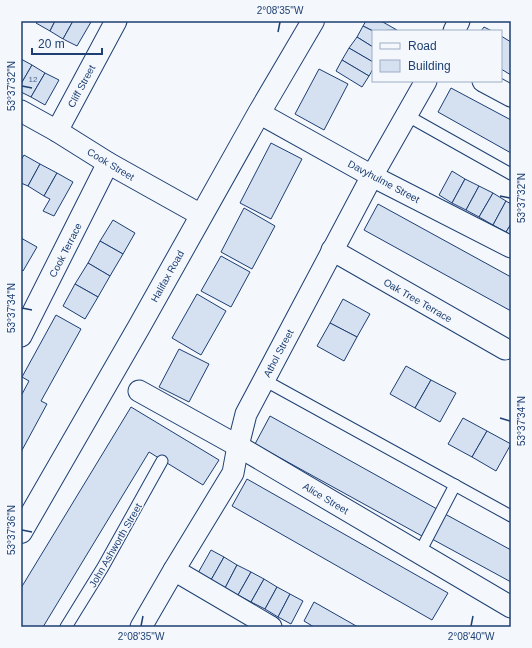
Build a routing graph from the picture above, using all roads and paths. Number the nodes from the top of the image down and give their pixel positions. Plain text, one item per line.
1 (116, 21) edge
2 (313, 21) edge
3 (459, 21) edge
4 (454, 30) edge
5 (425, 82) edge
6 (486, 82) edge
7 (511, 96) edge
8 (21, 112) edge
9 (259, 113) junction
10 (406, 115) junction
11 (57, 131) junction
12 (108, 163) junction
13 (511, 174) edge
14 (372, 176) junction
15 (201, 215) junction
16 (511, 247) edge
17 (332, 250) junction
18 (23, 326) edge
19 (505, 349) dead end
20 (264, 380) junction
21 (140, 391) dead end
22 (238, 446) junction
23 (162, 461) dead end
24 (455, 485) junction
25 (511, 516) edge
26 (21, 532) edge
27 (419, 554) junction
28 (174, 570) junction
29 (511, 607) edge
30 (66, 627) edge
31 (141, 627) edge
32 (271, 627) edge

1 - 11 street, Cliff Street
2 - 9 highway, Halifax Road
3 - 4 street
5 - 10 street, Athol Street
6 - 7 street
8 - 11 street, Cook Street
9 - 14 street, Davyhulme Street
9 - 15 highway, Halifax Road
10 - 13 lane
10 - 14 street, Athol Street
11 - 12 street, Cook Street
12 - 15 street, Cook Street
12 - 18 street, Cook Terrace
14 - 16 street, Davyhulme Street
14 - 17 street, Athol Street
15 - 26 highway, Halifax Road
17 - 19 street, Oak Tree Terrace
17 - 20 street, Athol Street
20 - 22 street, Athol Street
20 - 24 lane
21 - 22 street, Alice Street
22 - 27 street, Alice Street
22 - 28 street, Athol Street
23 - 30 lane, John Ashworth Street
24 - 25 lane
24 - 27 lane
27 - 29 street, Alice Street
28 - 31 street, Athol Street
28 - 32 street

